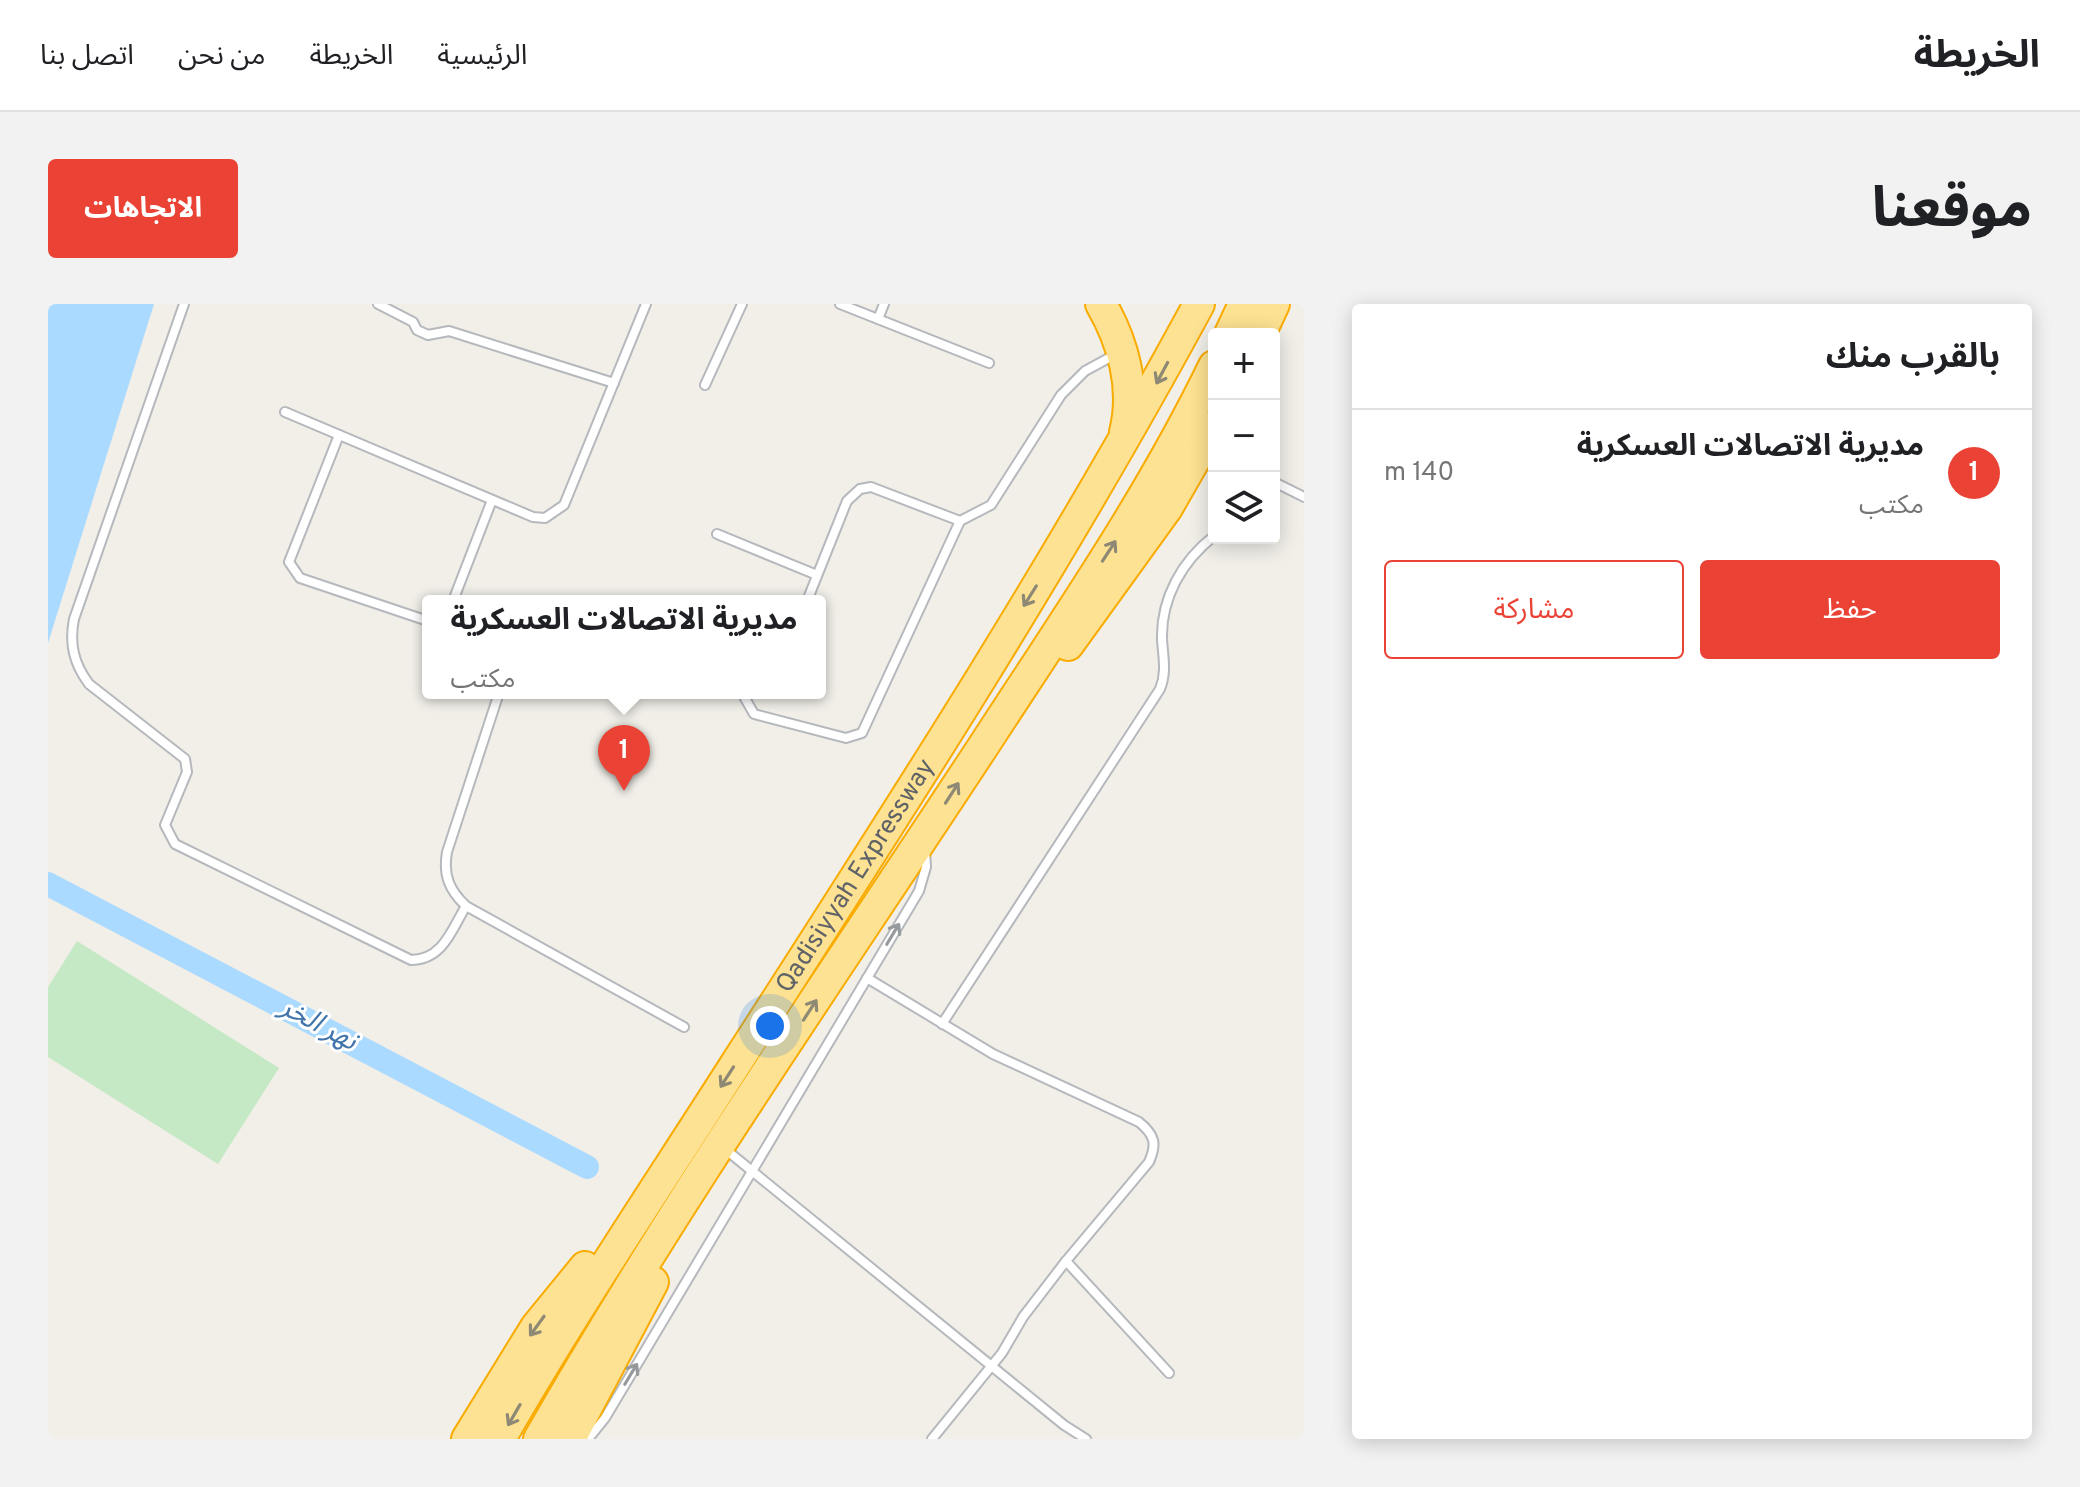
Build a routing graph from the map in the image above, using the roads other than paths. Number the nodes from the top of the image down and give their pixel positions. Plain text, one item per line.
1 (184, 304) edge
2 (378, 304) edge
3 (646, 304) edge
4 (742, 304) edge
5 (840, 304) edge
6 (884, 304) edge
7 (1101, 304) edge
8 (1199, 304) edge
9 (1244, 304) edge
10 (1274, 304) edge
11 (878, 319) junction
12 (1233, 328) edge
13 (1263, 328) edge
14 (1122, 351) junction
15 (989, 363) dead end
16 (1208, 377) edge
17 (614, 383) junction
18 (705, 385) dead end
19 (285, 412) dead end
20 (339, 435) junction
21 (1208, 446) edge
22 (1121, 450) junction
23 (1280, 485) edge
24 (1304, 497) edge
25 (492, 500) junction
26 (960, 521) junction
27 (717, 534) dead end
28 (1208, 541) edge
29 (817, 575) junction
30 (455, 595) edge
31 (809, 595) edge
32 (422, 619) edge
33 (1035, 667) junction
34 (497, 699) edge
35 (745, 699) edge
36 (923, 838) junction
37 (466, 906) junction
38 (867, 978) junction
39 (942, 1024) junction
40 (684, 1027) dead end
41 (721, 1146) junction
42 (752, 1170) junction
43 (660, 1181) junction
44 (688, 1196) junction
45 (1066, 1261) junction
46 (992, 1366) junction
47 (1169, 1373) dead end
48 (467, 1439) edge
49 (500, 1439) edge
50 (539, 1439) edge
51 (570, 1439) edge
52 (588, 1439) edge
53 (932, 1439) edge
54 (1086, 1439) edge

1 - 37 lane
2 - 17 lane
3 - 17 lane
4 - 18 lane
5 - 11 lane
6 - 11 lane
7 - 14 highway
8 -> 22 highway, Qadisiyyah Expressway
9 - 12 highway
10 - 13 highway
11 - 15 lane
14 - 22 highway
14 - 26 lane
33 -> 16 highway, Qadisiyyah Expressway
17 - 25 lane
19 - 20 lane
20 - 25 lane
20 - 32 lane
21 - 33 highway
22 -> 43 highway, Qadisiyyah Expressway
23 - 24 lane
25 - 30 lane
26 - 29 lane
26 - 35 lane
27 - 29 lane
28 - 39 lane
29 - 31 lane
36 -> 33 highway, Qadisiyyah Expressway
34 - 37 lane
38 -> 36 lane
41 -> 36 highway, Qadisiyyah Expressway
37 - 40 lane
38 - 39 lane
38 - 42 lane
39 - 45 lane
41 - 42 lane
41 - 44 highway, Qadisiyyah Expressway
42 - 46 lane
52 -> 42 lane
43 -> 48 highway
43 -> 49 highway, Qadisiyyah Expressway
44 - 50 highway, Qadisiyyah Expressway
44 - 51 highway
45 - 46 lane
45 - 47 lane
46 - 53 lane
46 - 54 lane

